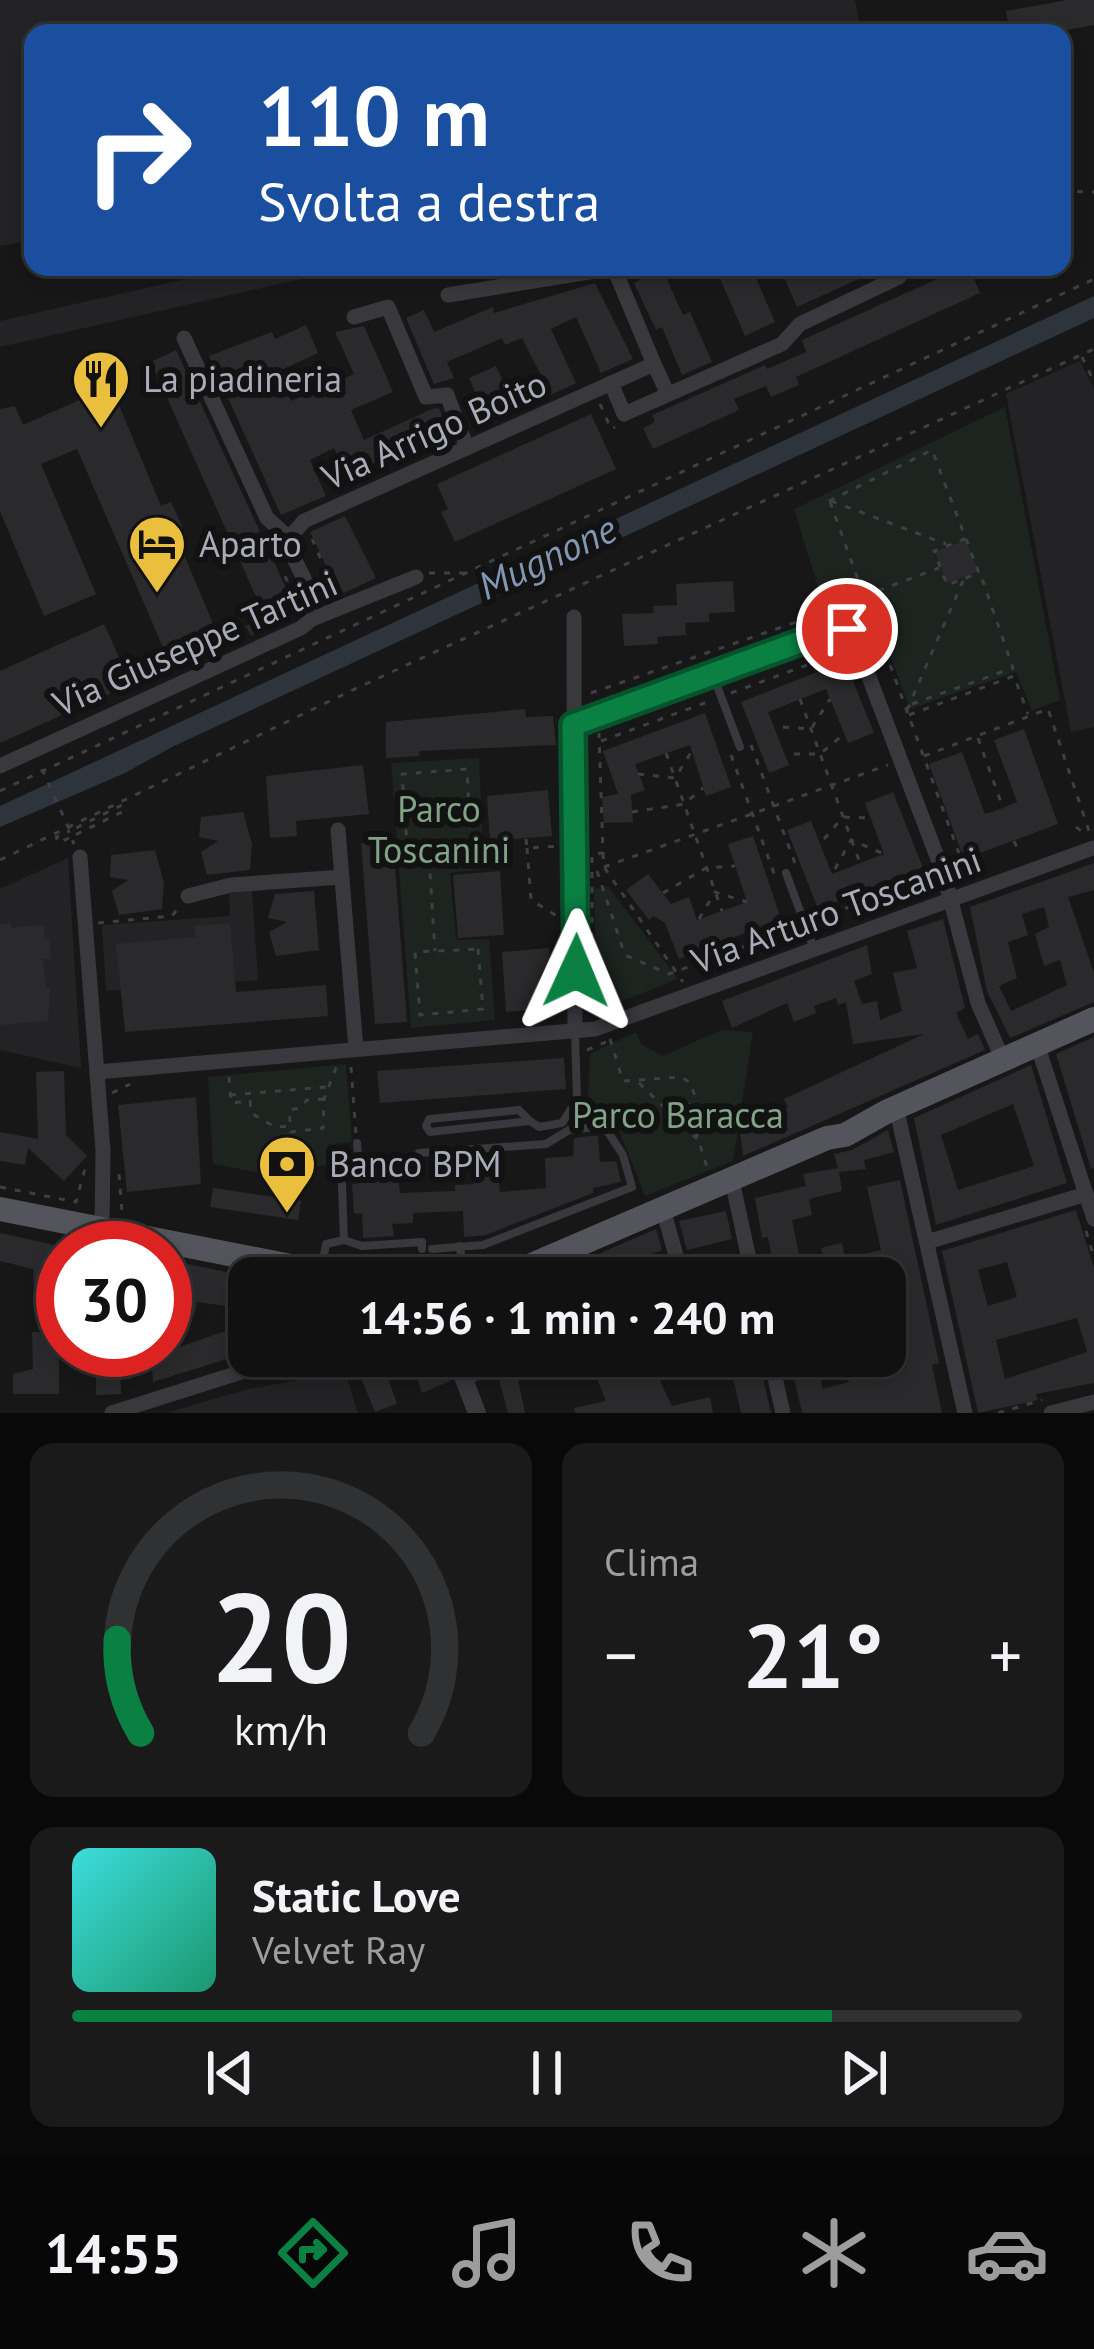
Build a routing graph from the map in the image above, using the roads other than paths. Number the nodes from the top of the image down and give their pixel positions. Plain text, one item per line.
1 (565, 276) edge
2 (617, 276) edge
3 (898, 276) edge
4 (448, 295) dead end
5 (354, 317) dead end
6 (184, 338) dead end
7 (654, 364) junction
8 (610, 383) junction
9 (668, 394) junction
10 (466, 448) junction
11 (290, 538) junction
12 (416, 577) road end
13 (574, 616) dead end
14 (312, 619) junction
15 (712, 674) junction
16 (573, 725) junction
17 (740, 747) dead end
18 (0, 766) edge
19 (338, 830) dead end
20 (1093, 848) edge
21 (80, 857) dead end
22 (786, 873) dead end
23 (341, 877) junction
24 (188, 896) road end
25 (951, 900) junction
26 (814, 950) junction
27 (1094, 1019) edge
28 (575, 1031) junction
29 (1037, 1044) junction
30 (356, 1049) junction
31 (1003, 1060) junction
32 (97, 1072) junction
33 (891, 1109) junction
34 (530, 1121) junction
35 (561, 1129) junction
36 (444, 1131) junction
37 (357, 1143) road end
38 (446, 1151) junction
39 (419, 1153) dead end
40 (721, 1177) junction
41 (1086, 1195) junction
42 (0, 1209) edge
43 (663, 1209) junction
44 (1094, 1219) edge
45 (58, 1221) edge
46 (112, 1221) edge
47 (344, 1240) junction
48 (927, 1242) junction
49 (459, 1246) junction
50 (192, 1251) edge
51 (228, 1257) edge
52 (323, 1257) edge
53 (462, 1257) edge
54 (550, 1257) edge
55 (676, 1257) edge
56 (746, 1257) edge
57 (228, 1376) edge
58 (463, 1377) edge
59 (475, 1377) edge
60 (775, 1377) edge
61 (465, 1381) junction
62 (1094, 1402) edge
63 (112, 1413) edge
64 (477, 1413) edge
65 (783, 1413) edge
66 (965, 1413) edge
67 (1051, 1413) edge

1 - 4 street
2 - 7 street
3 - 9 street
5 - 10 street
6 - 11 street
7 - 8 street, Via Arrigo Boito
7 - 9 street
8 - 9 street
8 - 10 street, Via Arrigo Boito
10 - 11 street, Via Arrigo Boito
11 - 14 street
12 - 14 street, Via Giuseppe Tartini
13 - 16 street
14 - 18 street, Via Giuseppe Tartini
15 - 16 street
15 - 17 lane
15 - 25 street
16 - 28 street
19 - 23 street
20 - 25 street, Via Arturo Toscanini
21 - 32 street
22 - 26 lane
23 - 24 street
23 - 30 street
25 - 26 street, Via Arturo Toscanini
25 - 31 street
26 - 28 street, Via Arturo Toscanini
27 - 29 main road
28 - 30 street, Via Arturo Toscanini
28 - 35 lane
29 - 31 main road
29 - 41 street
30 - 32 street, Via Arturo Toscanini
31 - 33 main road
32 - 46 street
33 - 40 main road
33 - 48 street
34 - 35 lane
34 - 36 lane
34 - 36 lane
35 - 38 lane
35 - 49 lane
36 - 38 lane
37 - 47 lane
38 - 39 lane
40 - 43 main road
40 - 56 street
41 - 44 street
41 - 48 street
42 - 45 main road
43 - 54 main road
43 - 55 street
47 - 49 lane
47 - 52 lane
48 - 66 street
49 - 53 lane
50 - 51 main road
57 - 63 street
58 - 61 street
59 - 61 lane
60 - 65 street
61 - 64 street
62 - 67 street

